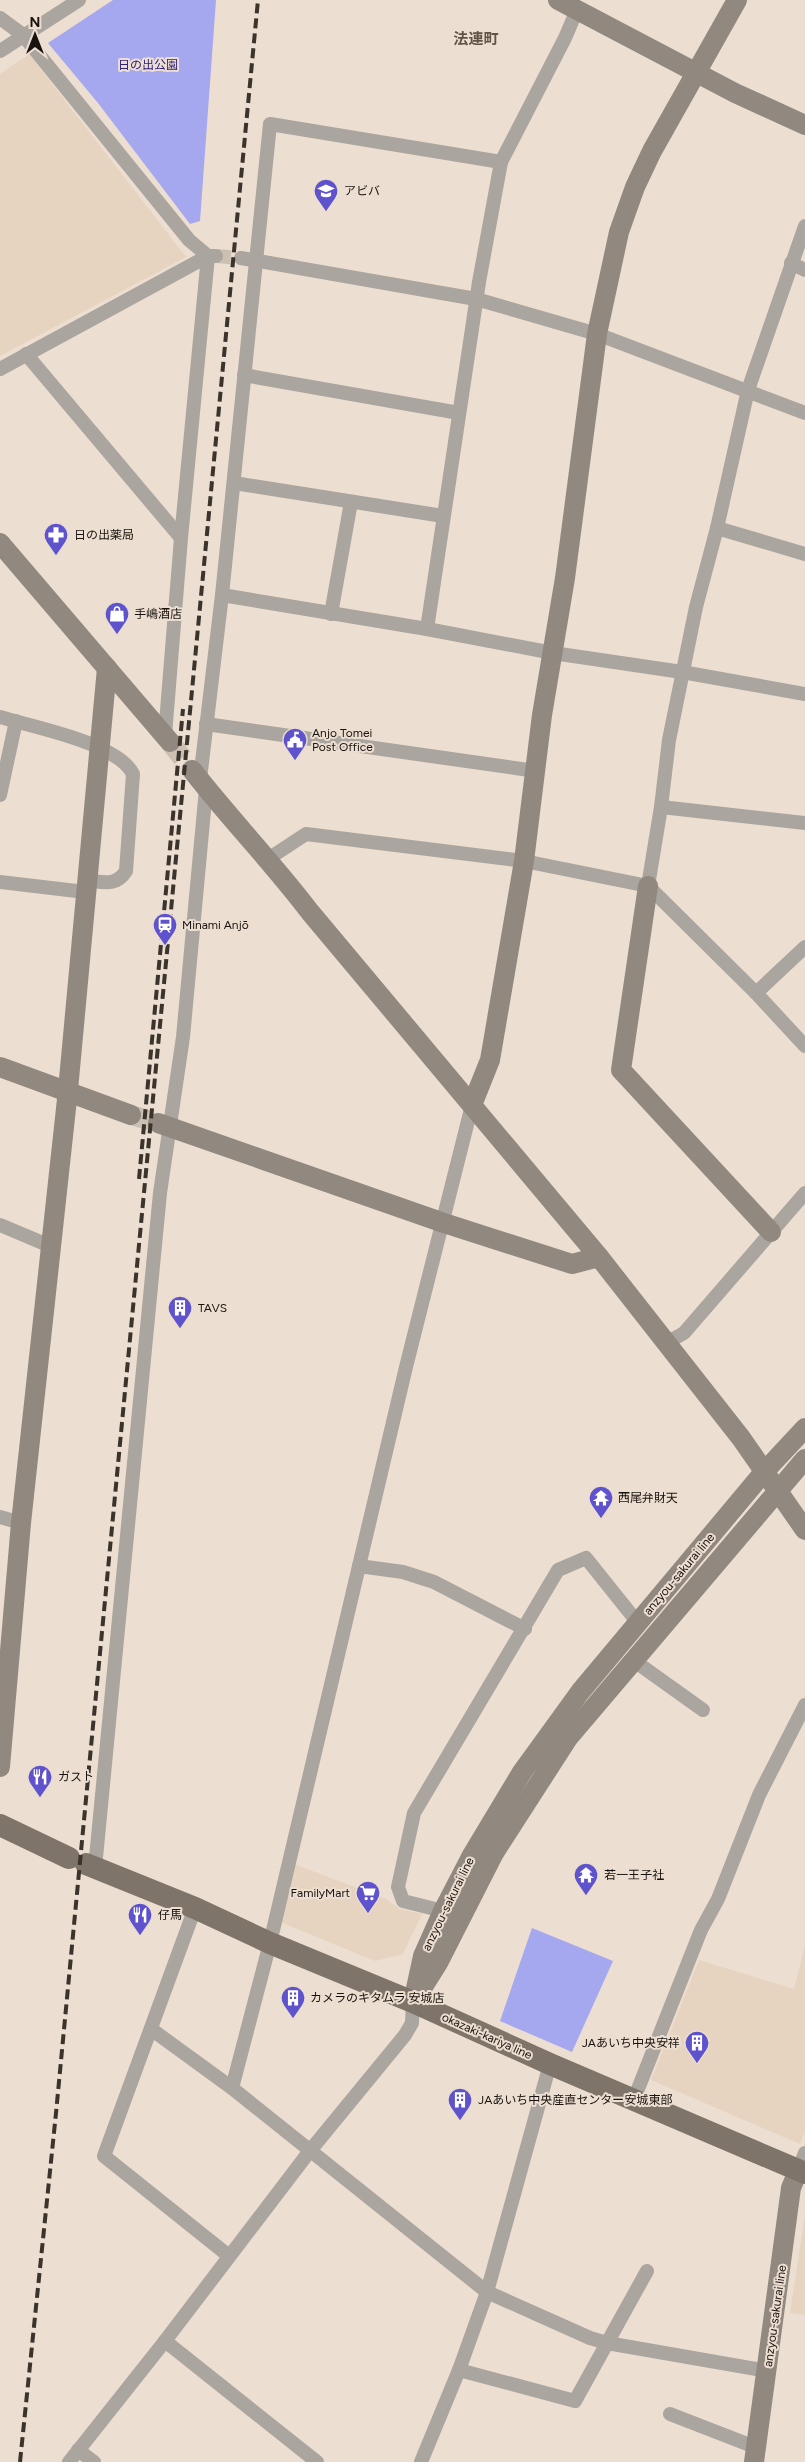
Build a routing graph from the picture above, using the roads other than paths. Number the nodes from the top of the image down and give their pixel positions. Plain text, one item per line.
1 (79, 0) edge
2 (558, 0) edge
3 (737, 0) edge
4 (577, 10) junction
5 (0, 18) edge
6 (23, 35) junction
7 (0, 51) edge
8 (696, 71) junction
9 (805, 125) edge
10 (502, 162) junction
11 (805, 226) edge
12 (213, 256) junction
13 (241, 258) tunnel mouth
14 (255, 260) junction
15 (791, 263) junction
16 (805, 270) edge
17 (476, 299) junction
18 (597, 334) junction
19 (26, 354) junction
20 (0, 369) edge
21 (244, 375) junction
22 (748, 390) junction
23 (459, 413) junction
24 (805, 413) edge
25 (234, 483) junction
26 (351, 502) junction
27 (443, 516) junction
28 (717, 528) junction
29 (181, 538) junction
30 (0, 543) edge
31 (805, 554) edge
32 (222, 596) junction
33 (331, 614) junction
34 (427, 630) junction
35 (553, 654) junction
36 (107, 668) junction
37 (682, 672) junction
38 (805, 694) edge
39 (0, 716) edge
40 (16, 722) junction
41 (206, 724) junction
42 (168, 739) joint
43 (99, 746) junction
44 (536, 771) junction
45 (199, 780) junction
46 (0, 795) edge
47 (661, 807) junction
48 (805, 823) edge
49 (268, 860) junction
50 (524, 861) junction
51 (0, 882) edge
52 (86, 886) junction
53 (648, 886) junction
54 (805, 947) edge
55 (756, 993) junction
56 (805, 1046) edge
57 (0, 1067) edge
58 (68, 1090) junction
59 (472, 1105) junction
60 (131, 1114) tunnel mouth
61 (164, 1125) junction
62 (805, 1193) edge
63 (444, 1223) junction
64 (0, 1225) edge
65 (771, 1232) junction
66 (50, 1246) junction
67 (600, 1257) junction
68 (668, 1342) junction
69 (805, 1428) edge
70 (805, 1459) edge
71 (764, 1472) junction
72 (778, 1490) junction
73 (0, 1517) edge
74 (21, 1523) junction
75 (805, 1530) edge
76 (359, 1566) junction
77 (638, 1623) junction
78 (525, 1629) junction
79 (633, 1660) junction
80 (4, 1671) edge
81 (805, 1705) edge
82 (703, 1710) dead end
83 (0, 1768) edge
84 (0, 1825) edge
85 (83, 1863) junction
86 (195, 1908) junction
87 (443, 1911) junction
88 (270, 1943) junction
89 (413, 2002) junction
90 (150, 2029) junction
91 (550, 2064) junction
92 (232, 2088) junction
93 (634, 2099) junction
94 (309, 2152) junction
95 (803, 2166) edge
96 (229, 2256) junction
97 (647, 2271) dead end
98 (486, 2292) junction
99 (165, 2341) junction
100 (606, 2343) junction
101 (460, 2370) junction
102 (768, 2370) junction
103 (670, 2414) dead end
104 (78, 2450) junction
105 (755, 2455) edge
106 (311, 2461) edge
107 (69, 2462) edge
108 (94, 2462) edge
109 (422, 2462) edge

1 - 6 street
2 - 4 street
3 - 8 street
4 - 8 street
4 - 10 street
5 - 6 street
6 - 7 street
6 - 12 street
8 - 9 street
8 - 18 street
10 - 14 street
10 - 17 street
11 - 15 street
12 - 19 street
12 - 29 street
13 - 14 street
14 - 17 street
14 - 21 street
15 - 16 street
15 - 22 street
17 - 18 street
17 - 23 street
18 - 22 street
18 - 35 street
19 - 20 street
19 - 29 street
21 - 23 street
21 - 25 street
22 - 24 street
22 - 28 street
23 - 27 street
25 - 26 street
25 - 32 street
26 - 27 street
26 - 33 street
27 - 34 street
28 - 31 street
28 - 37 street
29 - 42 street
30 - 36 street
32 - 33 street
32 - 41 street
33 - 34 street
34 - 35 street
35 - 37 street
35 - 44 street
36 - 42 street
36 - 43 street
37 - 38 street
37 - 47 street
39 - 40 street
40 - 43 street
40 - 46 street
41 - 44 street
41 - 45 street
43 - 52 street
43 - 52 street
44 - 50 street
45 - 49 street
45 - 61 street
47 - 48 street
47 - 53 street
49 - 50 street
49 - 59 street
50 - 53 street
50 - 59 street
51 - 52 street
52 - 58 street
53 - 55 street
53 - 65 street
54 - 55 street
55 - 56 street
57 - 58 street
58 - 60 street
58 - 66 street
59 - 63 street
59 - 67 street
61 - 63 street
61 - 85 street
62 - 65 street
63 - 67 street
63 - 76 street
64 - 66 street
65 - 68 street
66 - 74 street
67 - 68 street
68 - 71 street
69 - 71 street, anzyou-sakurai line
70 - 72 street, anzyou-sakurai line
71 - 72 street
71 - 77 street, anzyou-sakurai line
72 - 75 street
72 - 79 street, anzyou-sakurai line
73 - 74 street
74 - 80 street
76 - 78 street
76 - 88 street
77 - 78 street
77 - 87 street, anzyou-sakurai line
78 - 87 street
79 - 82 street
79 - 89 street, anzyou-sakurai line
80 - 83 street
81 - 93 street
84 - 85 main road, okazaki-kariya line
85 - 86 main road, okazaki-kariya line
86 - 88 main road, okazaki-kariya line
86 - 90 street
87 - 89 street, anzyou-sakurai line
88 - 89 main road, okazaki-kariya line
88 - 92 street
89 - 91 main road, okazaki-kariya line
89 - 94 street
90 - 92 street
90 - 96 street
91 - 93 main road, okazaki-kariya line
91 - 98 street
92 - 94 street
93 - 95 main road, okazaki-kariya line
94 - 96 street
94 - 98 street
95 - 102 street, anzyou-sakurai line
96 - 99 street
97 - 100 street
98 - 100 street
98 - 101 street
99 - 104 street
99 - 106 street
100 - 101 street
100 - 102 street
101 - 109 street
102 - 105 street, anzyou-sakurai line
103 - 105 street
104 - 107 street
104 - 108 street

